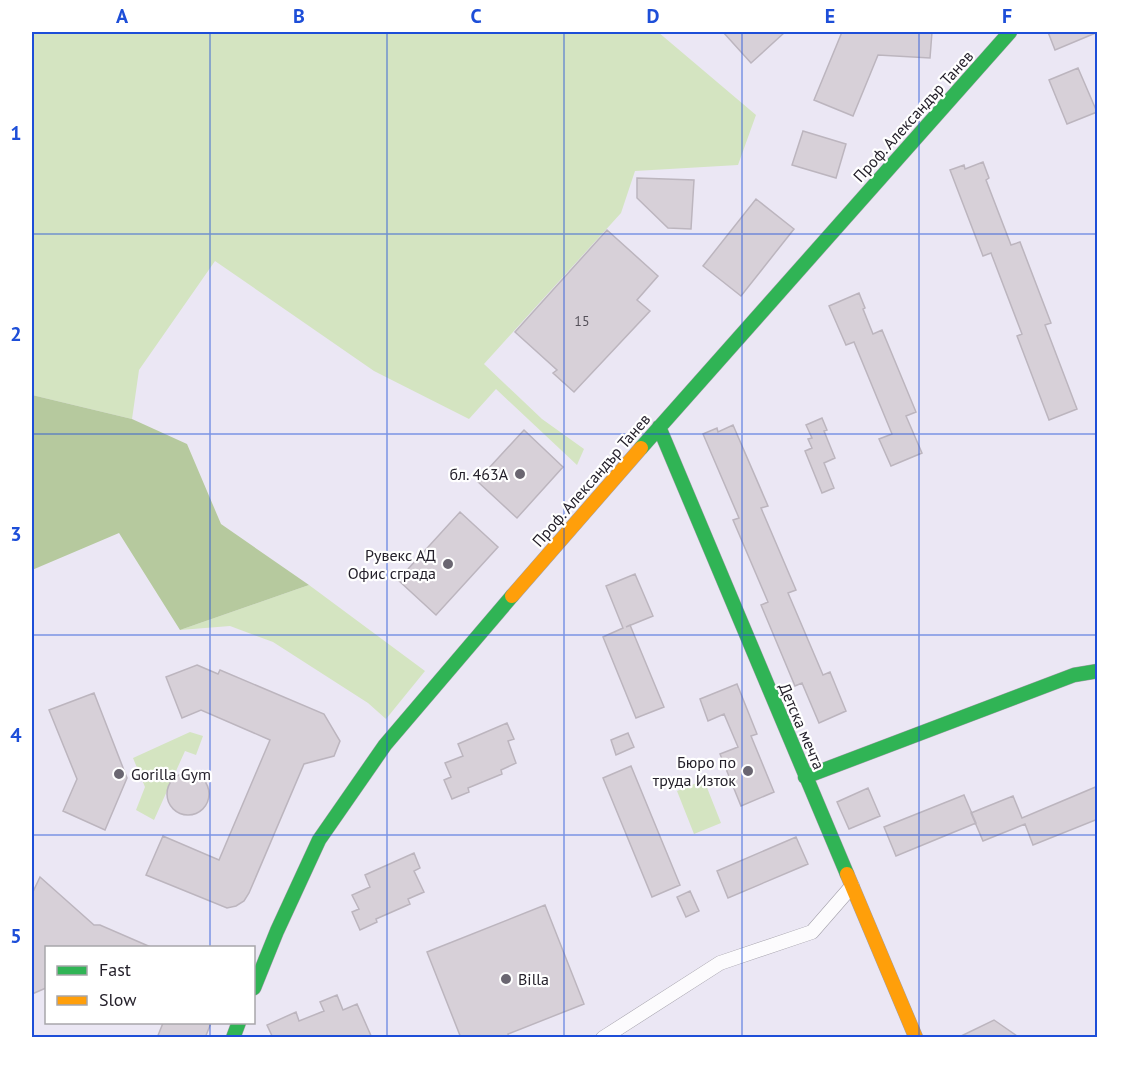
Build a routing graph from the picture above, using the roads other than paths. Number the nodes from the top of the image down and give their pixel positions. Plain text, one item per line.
1 (1010, 32) edge
2 (659, 427) junction
3 (1098, 671) edge
4 (805, 777) junction
5 (852, 886) junction
6 (255, 986) edge
7 (239, 1024) edge
8 (233, 1038) edge
9 (603, 1038) edge
10 (916, 1038) edge

1 - 2 street, Проф. Александър Танев
2 - 4 street, Детска мечта
2 - 6 street, Проф. Александър Танев
3 - 4 street
4 - 5 street, Детска мечта
5 - 9 street
5 - 10 street, Детска мечта
7 - 8 street

